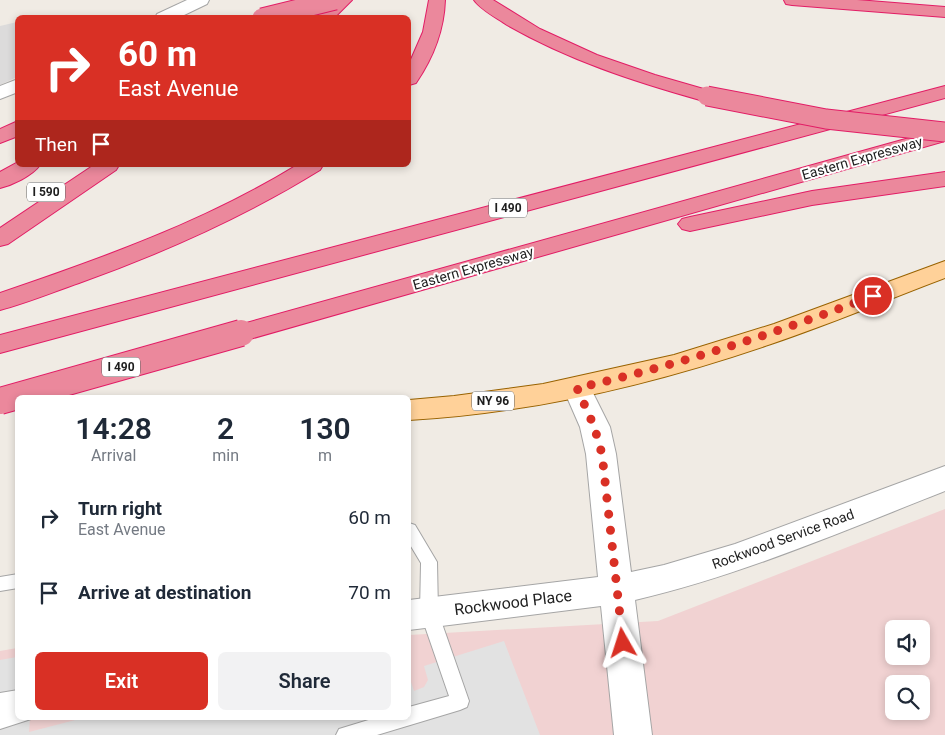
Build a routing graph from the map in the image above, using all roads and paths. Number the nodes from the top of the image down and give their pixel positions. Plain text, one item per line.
1 (201, 0) edge
2 (300, 0) edge
3 (335, 0) edge
4 (344, 0) edge
5 (792, 0) edge
6 (861, 0) edge
7 (485, 2) edge
8 (437, 5) edge
9 (945, 11) edge
10 (169, 15) edge
11 (274, 15) edge
12 (281, 15) edge
13 (326, 15) edge
14 (411, 75) edge
15 (15, 86) edge
16 (945, 92) edge
17 (0, 94) edge
18 (15, 129) edge
19 (945, 133) edge
20 (0, 137) edge
21 (25, 167) edge
22 (89, 167) edge
23 (105, 167) edge
24 (309, 167) edge
25 (945, 179) edge
26 (0, 181) edge
27 (0, 218) edge
28 (0, 239) edge
29 (945, 269) edge
30 (451, 274) junction
31 (0, 302) edge
32 (0, 344) edge
33 (577, 388) junction
34 (0, 393) edge
35 (15, 395) edge
36 (21, 395) edge
37 (15, 397) edge
38 (0, 401) edge
39 (411, 410) edge
40 (945, 478) edge
41 (411, 533) edge
42 (15, 582) edge
43 (0, 584) edge
44 (617, 588) junction
45 (419, 614) edge
46 (15, 708) edge
47 (0, 711) edge
48 (411, 715) edge
49 (397, 720) edge
50 (346, 735) edge
51 (633, 735) edge

1 - 10 street
2 - 12 highway
3 - 11 highway, bridge
4 - 13 highway
5 - 9 highway
6 - 9 highway
7 - 19 highway, bridge
8 - 14 highway
15 - 17 street
16 - 32 highway, I 490
18 - 20 highway
19 - 30 highway, Eastern Expressway / I 490
21 - 26 highway, I 590
22 - 27 highway, I 590
23 - 28 highway
24 - 31 highway
25 - 30 highway
29 - 33 main road, NY 96
30 - 36 highway, Eastern Expressway / I 490, bridge
33 - 39 main road, NY 96
33 - 44 street
34 - 35 main road
37 - 38 highway, Eastern Expressway / I 490, bridge
40 - 44 street, Rockwood Service Road
41 - 45 lane
42 - 43 lane
44 - 45 street, Rockwood Place
44 - 51 street
45 - 48 lane
46 - 47 street
49 - 50 lane

